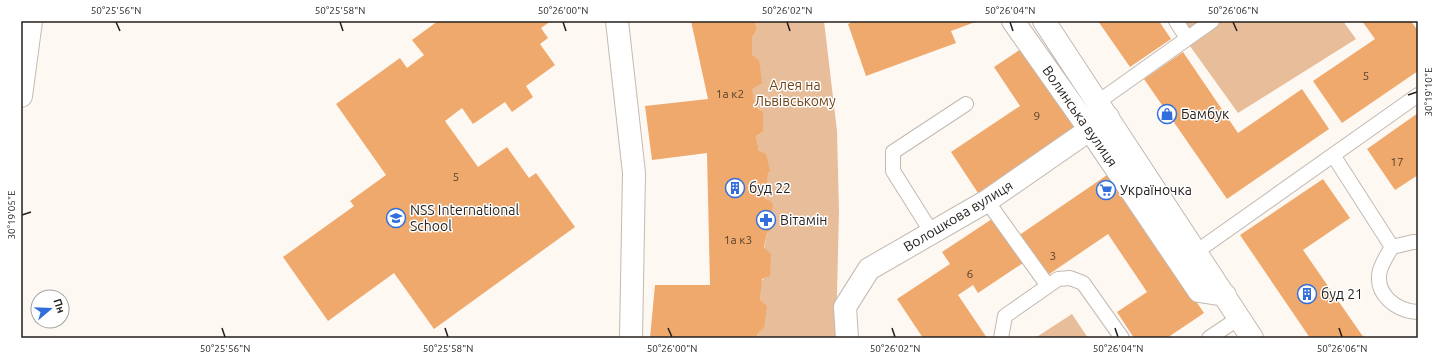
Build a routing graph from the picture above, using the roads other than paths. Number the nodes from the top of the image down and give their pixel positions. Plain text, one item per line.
1 (31, 21) edge
2 (616, 21) edge
3 (1013, 21) edge
4 (1044, 21) edge
5 (1176, 21) edge
6 (1212, 21) edge
7 (1187, 38) junction
8 (1418, 95) edge
9 (21, 96) edge
10 (966, 104) dead end
11 (1103, 110) junction
12 (1090, 130) junction
13 (1333, 155) junction
14 (987, 201) junction
15 (932, 233) junction
16 (1418, 242) edge
17 (1392, 247) junction
18 (1196, 252) junction
19 (1048, 286) junction
20 (1224, 295) junction
21 (1418, 312) edge
22 (1239, 318) junction
23 (631, 338) edge
24 (847, 338) edge
25 (1001, 338) edge
26 (1122, 338) edge
27 (1209, 338) edge
28 (1252, 338) edge

1 - 9 street
2 - 23 street
3 - 12 street, Волинська вулиця
4 - 11 street, Волинська вулиця
5 - 7 lane
6 - 7 lane
7 - 11 lane
8 - 13 lane
10 - 15 lane
11 - 12 street, Волошкова вулиця
11 - 18 street, Волинська вулиця
12 - 14 street, Волошкова вулиця
12 - 20 street, Волинська вулиця
13 - 17 lane
13 - 18 lane
14 - 15 street, Волошкова вулиця
14 - 19 lane
15 - 24 street, Волошкова вулиця
16 - 17 lane
17 - 21 lane
18 - 20 street, Волинська вулиця
19 - 25 lane
19 - 26 lane
20 - 22 street, Волинська вулиця
22 - 27 lane
22 - 28 street, Волинська вулиця

